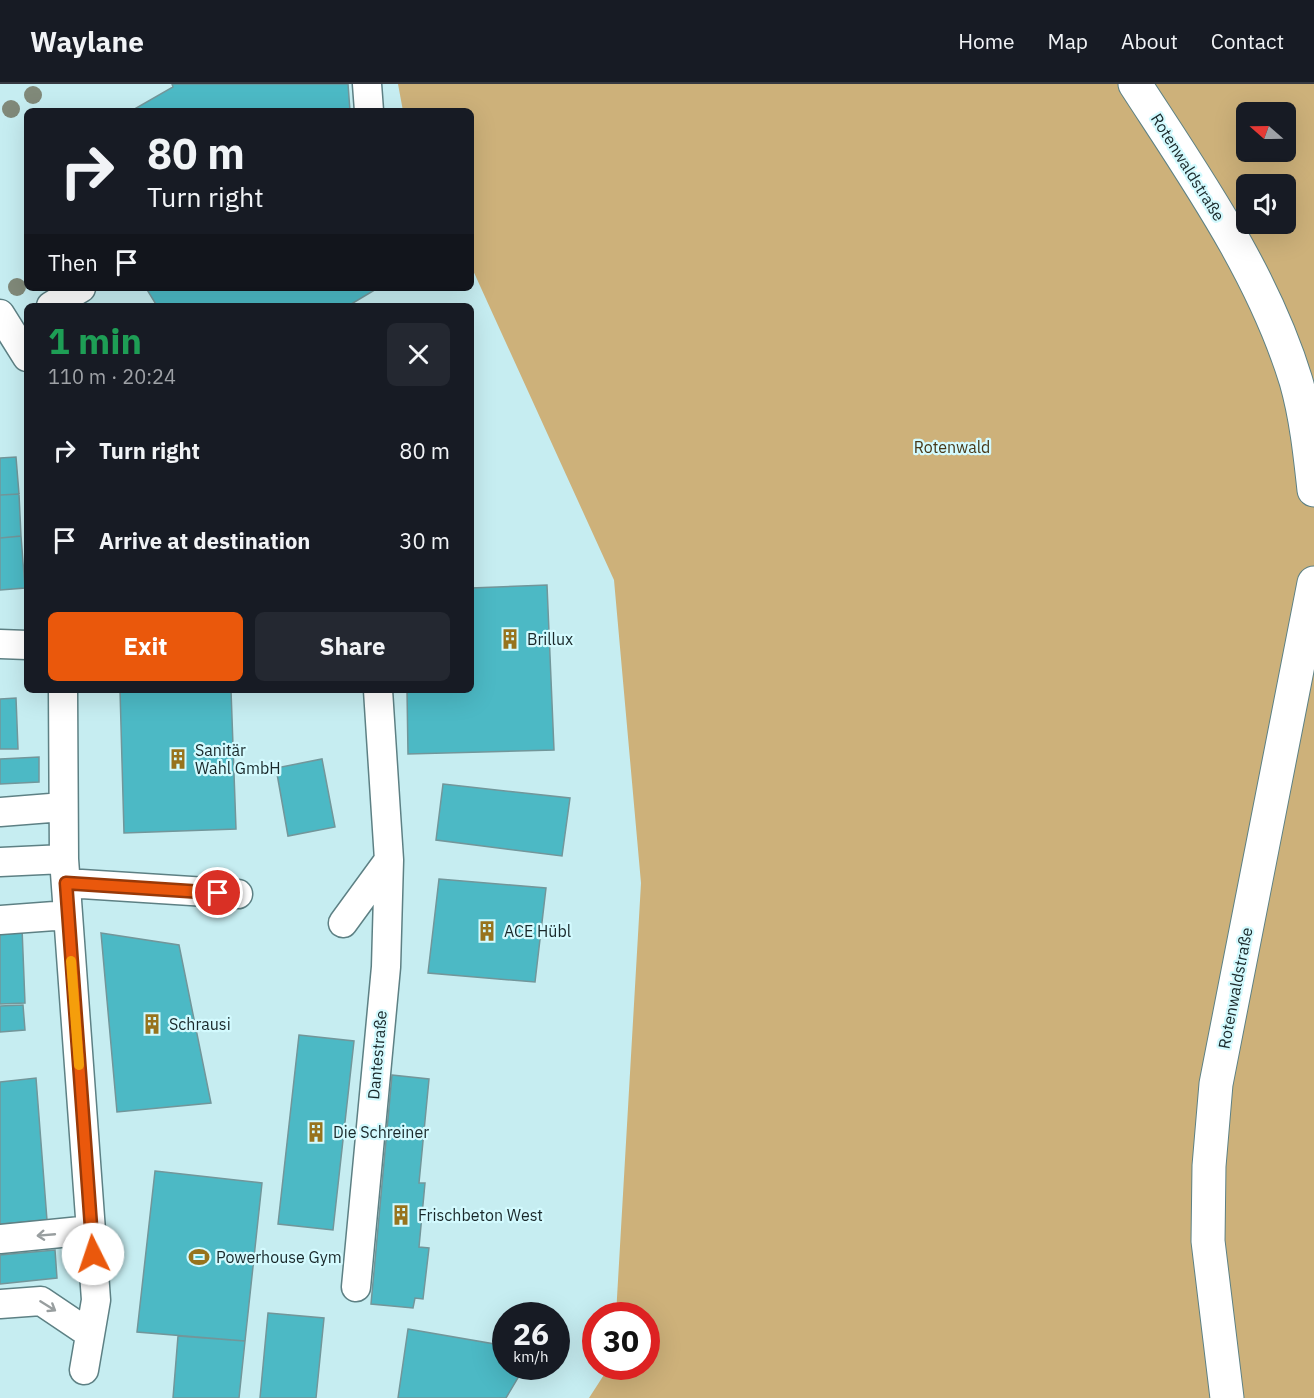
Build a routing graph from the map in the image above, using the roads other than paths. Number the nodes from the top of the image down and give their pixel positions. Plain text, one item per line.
1 (367, 84) edge
2 (1134, 84) edge
3 (369, 108) edge
4 (76, 291) edge
5 (56, 303) edge
6 (12, 322) edge
7 (24, 350) edge
8 (1314, 490) edge
9 (1314, 583) edge
10 (0, 644) edge
11 (24, 645) edge
12 (63, 693) edge
13 (378, 693) edge
14 (63, 807) junction
15 (0, 812) edge
16 (389, 860) junction
17 (0, 862) edge
18 (65, 871) junction
19 (238, 894) dead end
20 (68, 915) junction
21 (0, 920) edge
22 (343, 923) dead end
23 (91, 1230) junction
24 (0, 1239) edge
25 (356, 1287) dead end
26 (0, 1304) edge
27 (90, 1334) junction
28 (84, 1370) dead end
29 (1227, 1398) edge

1 - 3 street
2 - 8 main road, Rotenwaldstraße
4 - 5 street
6 - 7 street
9 - 29 main road, Rotenwaldstraße
10 - 11 street
12 - 14 street
13 - 16 street, Dantestraße
14 - 15 street
14 - 18 street
16 - 22 street
16 - 25 street, Dantestraße
17 - 18 street
18 - 19 street
18 - 20 street
20 - 21 street
20 - 23 street
23 -> 24 street
23 - 27 street
26 -> 27 street
27 - 28 street

